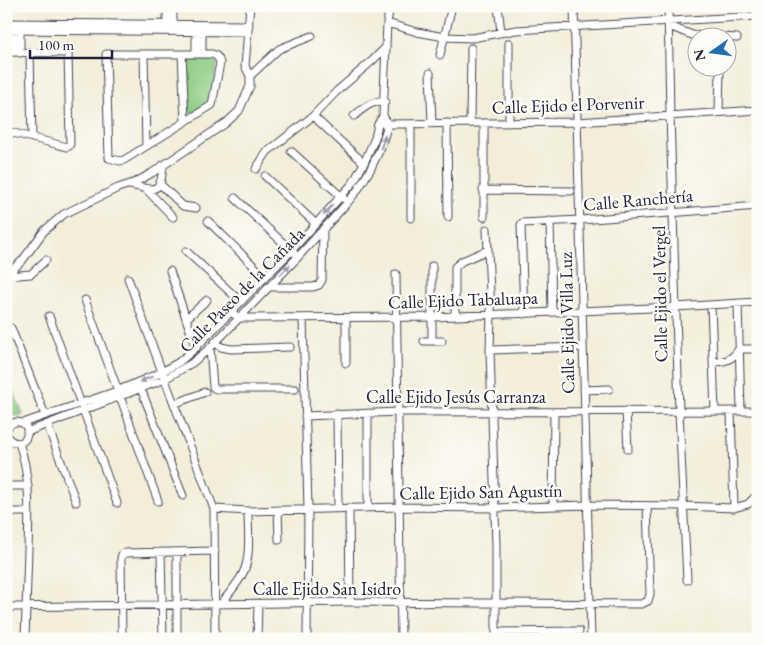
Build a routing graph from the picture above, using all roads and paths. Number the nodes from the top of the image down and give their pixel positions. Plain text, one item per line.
1 (167, 6) edge
2 (173, 6) edge
3 (250, 6) edge
4 (390, 6) edge
5 (452, 6) edge
6 (498, 6) edge
7 (574, 6) edge
8 (668, 6) edge
9 (758, 16) edge
10 (387, 23) junction
11 (669, 23) junction
12 (13, 26) edge
13 (574, 26) junction
14 (170, 28) junction
15 (199, 28) junction
16 (248, 28) junction
17 (501, 32) junction
18 (312, 36) dead end
19 (445, 37) junction
20 (737, 38) dead end
21 (509, 43) dead end
22 (386, 48) junction
23 (471, 48) dead end
24 (6, 52) edge
25 (17, 52) junction
26 (30, 53) junction
27 (144, 54) junction
28 (182, 54) junction
29 (199, 54) junction
30 (440, 55) dead end
31 (430, 73) dead end
32 (250, 76) junction
33 (720, 78) edge
34 (385, 102) junction
35 (758, 110) edge
36 (719, 112) junction
37 (670, 115) junction
38 (313, 116) junction
39 (354, 116) dead end
40 (384, 116) junction
41 (185, 122) junction
42 (577, 122) junction
43 (447, 123) junction
44 (470, 123) junction
45 (484, 123) junction
46 (510, 123) junction
47 (378, 124) junction
48 (388, 124) junction
49 (411, 124) junction
50 (432, 124) junction
51 (6, 131) edge
52 (32, 138) junction
53 (146, 146) junction
54 (291, 151) dead end
55 (364, 163) junction
56 (163, 165) junction
57 (256, 169) dead end
58 (265, 176) dead end
59 (160, 184) junction
60 (130, 185) junction
61 (146, 189) junction
62 (483, 190) junction
63 (571, 191) dead end
64 (340, 196) junction
65 (234, 198) dead end
66 (348, 202) junction
67 (758, 206) edge
68 (196, 208) dead end
69 (673, 212) junction
70 (173, 217) dead end
71 (448, 217) dead end
72 (484, 217) dead end
73 (411, 218) dead end
74 (580, 220) junction
75 (208, 221) dead end
76 (550, 221) junction
77 (316, 224) junction
78 (323, 229) junction
79 (487, 229) dead end
80 (291, 250) junction
81 (488, 250) junction
82 (186, 251) dead end
83 (298, 257) junction
84 (46, 260) dead end
85 (432, 266) dead end
86 (170, 271) dead end
87 (396, 274) dead end
88 (6, 276) edge
89 (265, 277) junction
90 (128, 278) dead end
91 (268, 287) junction
92 (85, 300) dead end
93 (206, 300) dead end
94 (241, 302) junction
95 (758, 302) edge
96 (738, 303) junction
97 (711, 305) junction
98 (675, 307) junction
99 (583, 311) junction
100 (231, 312) junction
101 (552, 312) junction
102 (491, 314) junction
103 (524, 314) junction
104 (49, 316) dead end
105 (455, 316) junction
106 (397, 317) junction
107 (433, 317) junction
108 (238, 318) junction
109 (303, 318) junction
110 (346, 318) junction
111 (186, 319) junction
112 (11, 328) dead end
113 (424, 341) dead end
114 (432, 341) junction
115 (442, 341) dead end
116 (212, 345) junction
117 (583, 347) junction
118 (196, 348) junction
119 (290, 348) dead end
120 (758, 349) edge
121 (490, 350) junction
122 (739, 350) junction
123 (713, 362) junction
124 (346, 363) dead end
125 (162, 372) junction
126 (165, 380) junction
127 (141, 389) junction
128 (295, 389) dead end
129 (609, 389) dead end
130 (584, 390) junction
131 (205, 392) dead end
132 (118, 394) junction
133 (81, 403) junction
134 (174, 404) junction
135 (84, 411) junction
136 (492, 411) junction
137 (626, 411) junction
138 (679, 411) junction
139 (715, 411) junction
140 (731, 411) junction
141 (741, 411) junction
142 (758, 411) edge
143 (398, 412) junction
144 (554, 412) junction
145 (584, 412) junction
146 (368, 413) junction
147 (336, 414) junction
148 (45, 415) junction
149 (305, 416) junction
150 (23, 424) junction
151 (47, 424) junction
152 (6, 430) edge
153 (27, 432) junction
154 (6, 434) edge
155 (19, 443) junction
156 (628, 449) dead end
157 (6, 486) edge
158 (28, 486) junction
159 (758, 494) edge
160 (183, 496) dead end
161 (76, 502) dead end
162 (158, 502) dead end
163 (117, 503) dead end
164 (553, 506) junction
165 (587, 506) junction
166 (647, 506) junction
167 (683, 506) junction
168 (399, 507) junction
169 (338, 508) junction
170 (349, 508) junction
171 (368, 508) junction
172 (494, 508) junction
173 (734, 508) junction
174 (214, 509) junction
175 (308, 509) junction
176 (278, 510) junction
177 (248, 511) junction
178 (6, 512) edge
179 (29, 512) junction
180 (279, 540) dead end
181 (215, 551) junction
182 (162, 552) junction
183 (177, 552) junction
184 (687, 580) dead end
185 (350, 602) junction
186 (307, 603) junction
187 (400, 603) junction
188 (496, 603) junction
189 (590, 603) junction
190 (218, 604) junction
191 (258, 604) junction
192 (121, 605) junction
193 (162, 605) junction
194 (177, 605) junction
195 (6, 607) edge
196 (26, 607) junction
197 (579, 631) dead end
198 (496, 635) edge
199 (25, 639) edge
200 (122, 639) edge
201 (163, 639) edge
202 (177, 639) edge
203 (215, 639) edge
204 (258, 639) edge
205 (307, 639) edge
206 (401, 639) edge
207 (591, 639) edge

1 - 14 street
2 - 14 street
3 - 16 street
4 - 10 street
5 - 19 street
6 - 17 street
7 - 13 street, Calle Ejido Villa Luz
8 - 11 street, Calle Ejido el Vergel
9 - 11 street
10 - 19 street
10 - 22 street
11 - 13 street
11 - 20 street
11 - 37 street, Calle Ejido el Vergel
12 - 14 street
12 - 25 street
13 - 17 street
13 - 42 street, Calle Ejido Villa Luz
14 - 15 street
15 - 16 street
15 - 29 street
16 - 32 street
17 - 19 street
18 - 32 street
19 - 30 street
21 - 46 street
22 - 34 street
22 - 38 street
23 - 44 street
24 - 25 street
25 - 26 street
26 - 52 street
26 - 52 street
27 - 28 street
27 - 53 street
27 - 53 street
28 - 29 street
28 - 41 street
29 - 41 street
31 - 50 street
32 - 56 street
33 - 36 street
34 - 39 street
34 - 40 street
35 - 36 street, Calle Ejido el Porvenir
36 - 37 street, Calle Ejido el Porvenir
37 - 42 street, Calle Ejido el Porvenir
37 - 69 street, Calle Ejido el Vergel
38 - 55 street
38 - 57 street
40 - 47 street, Calle Paseo de la Cañada
40 - 48 street
41 - 53 street
42 - 46 street, Calle Ejido el Porvenir
42 - 74 street, Calle Ejido Villa Luz
43 - 44 street, Calle Ejido el Porvenir
43 - 50 street, Calle Ejido el Porvenir
43 - 71 street
44 - 45 street, Calle Ejido el Porvenir
45 - 46 street, Calle Ejido el Porvenir
45 - 62 street
47 - 48 street, Calle Ejido el Porvenir
47 - 55 street, Calle Paseo de la Cañada
48 - 49 street, Calle Ejido el Porvenir
66 -> 48 street, Calle Paseo de la Cañada
49 - 50 street, Calle Ejido el Porvenir
49 - 73 street
51 - 52 street
54 - 64 street
55 - 64 street, Calle Paseo de la Cañada
56 - 59 street
56 - 60 street
58 - 77 street
59 - 61 street
59 - 68 street
60 - 61 street
60 - 88 street
61 - 70 street
62 - 63 street
62 - 72 street
64 - 66 street
64 -> 77 street, Calle Paseo de la Cañada
65 - 80 street
66 - 78 street, Calle Paseo de la Cañada
67 - 69 street, Calle Ranchería
69 - 74 street, Calle Ranchería
69 - 98 street, Calle Ejido el Vergel
74 - 76 street, Calle Ranchería
74 - 99 street, Calle Ejido Villa Luz
75 - 89 street
76 - 101 street
76 - 103 street, Calle Ranchería
77 - 80 street, Calle Paseo de la Cañada
78 - 83 street, Calle Paseo de la Cañada
78 - 91 street
79 - 81 street
80 - 83 street
80 - 89 street, Calle Paseo de la Cañada
81 - 102 street
81 - 105 street
82 - 94 street
91 -> 83 street, Calle Paseo de la Cañada
84 - 88 street
85 - 107 street
86 - 111 street
87 - 106 street
89 - 94 street, Calle Paseo de la Cañada
90 - 125 street
91 - 108 street, Calle Paseo de la Cañada
92 - 132 street
93 - 111 street
94 - 100 street, Calle Paseo de la Cañada
95 - 96 street, Calle Ejido Tabaluapa
96 - 97 street, Calle Ejido Tabaluapa
96 - 122 street
97 - 98 street, Calle Ejido Tabaluapa
97 - 123 street
98 - 99 street, Calle Ejido Tabaluapa
98 - 138 street, Calle Ejido el Vergel
99 - 101 street, Calle Ejido Tabaluapa
99 - 117 street, Calle Ejido Villa Luz
100 - 108 street
100 - 118 street, Calle Paseo de la Cañada
101 - 103 street, Calle Ejido Tabaluapa
102 - 103 street, Calle Ejido Tabaluapa
102 - 105 street, Calle Ejido Tabaluapa
102 - 121 street
104 - 133 street
105 - 107 street, Calle Ejido Tabaluapa
106 - 107 street, Calle Ejido Tabaluapa
106 - 110 street, Calle Ejido Tabaluapa
106 - 143 street
107 - 114 street
108 - 109 street, Calle Ejido Tabaluapa
108 - 116 street, Calle Paseo de la Cañada
109 - 110 street, Calle Ejido Tabaluapa
109 - 149 street
110 - 124 street
111 - 118 street
112 - 148 street
113 - 114 street
114 - 115 street
116 - 119 street
116 - 126 street, Calle Paseo de la Cañada
116 - 128 street
117 - 121 street
117 - 130 street, Calle Ejido Villa Luz
118 - 125 street, Calle Paseo de la Cañada
120 - 122 street
121 - 136 street
122 - 123 street
122 - 141 street
123 - 139 street
125 - 126 street
125 -> 132 street, Calle Paseo de la Cañada
126 - 127 street, Calle Paseo de la Cañada
126 - 134 street
127 - 132 street, Calle Paseo de la Cañada
127 - 160 street
129 - 130 street
130 - 145 street, Calle Ejido Villa Luz
131 - 134 street
132 - 133 street
132 - 135 street, Calle Paseo de la Cañada
132 - 162 street
133 - 135 street
133 - 148 street
134 - 174 street
135 - 151 street, Calle Paseo de la Cañada
135 - 163 street
136 - 143 street, Calle Ejido Jesús Carranza
136 - 144 street, Calle Ejido Jesús Carranza
136 - 172 street
137 - 138 street, Calle Ejido Jesús Carranza
137 - 145 street, Calle Ejido Jesús Carranza
137 - 156 street
138 - 139 street, Calle Ejido Jesús Carranza
138 - 167 street, Calle Ejido el Vergel
139 - 140 street, Calle Ejido Jesús Carranza
140 - 141 street, Calle Ejido Jesús Carranza
140 - 173 street
141 - 142 street, Calle Ejido Jesús Carranza
143 - 146 street, Calle Ejido Jesús Carranza
143 - 168 street
144 - 145 street, Calle Ejido Jesús Carranza
144 - 164 street
145 - 165 street, Calle Ejido Villa Luz
146 - 147 street, Calle Ejido Jesús Carranza
146 - 171 street
147 - 149 street, Calle Ejido Jesús Carranza
147 - 169 street
148 - 150 street
149 - 175 street
150 - 152 street
150 - 153 street
151 - 153 street, Calle Paseo de la Cañada
151 - 161 street
153 - 155 street
154 - 155 street
155 - 158 street
157 - 158 street
158 - 179 street
159 - 173 street, Calle Ejido San Agustín
164 - 165 street, Calle Ejido San Agustín
164 - 172 street, Calle Ejido San Agustín
165 - 166 street, Calle Ejido San Agustín
165 - 189 street, Calle Ejido Villa Luz
166 - 167 street, Calle Ejido San Agustín
166 - 189 street, Calle Ejido San Isidro
167 - 173 street, Calle Ejido San Agustín
167 - 184 street, Calle Ejido el Vergel
168 - 171 street, Calle Ejido San Agustín
168 - 172 street, Calle Ejido San Agustín
168 - 187 street
169 - 170 street, Calle Ejido San Agustín
169 - 175 street, Calle Ejido San Agustín
170 - 171 street, Calle Ejido San Agustín
170 - 185 street
172 - 188 street
174 - 177 street, Calle Ejido San Agustín
174 - 181 street
175 - 176 street, Calle Ejido San Agustín
175 - 186 street
176 - 177 street, Calle Ejido San Agustín
176 - 180 street
177 - 190 street
178 - 179 street
179 - 196 street
181 - 183 street
181 - 190 street
182 - 183 street
182 - 192 street
182 - 193 street
183 - 194 street
185 - 186 street, Calle Ejido San Isidro
185 - 187 street, Calle Ejido San Isidro
186 - 191 street, Calle Ejido San Isidro
186 - 205 street
187 - 188 street, Calle Ejido San Isidro
187 - 206 street
188 - 189 street, Calle Ejido San Isidro
188 - 198 street
189 - 207 street, Calle Ejido Villa Luz
190 - 191 street, Calle Ejido San Isidro
190 - 194 street, Calle Ejido San Isidro
190 - 203 street
191 - 204 street
192 - 193 street, Calle Ejido San Isidro
192 - 196 street, Calle Ejido San Isidro
192 - 200 street
193 - 194 street, Calle Ejido San Isidro
193 - 201 street
194 - 202 street
195 - 196 street, Calle Ejido San Isidro
196 - 199 street
197 - 198 street

